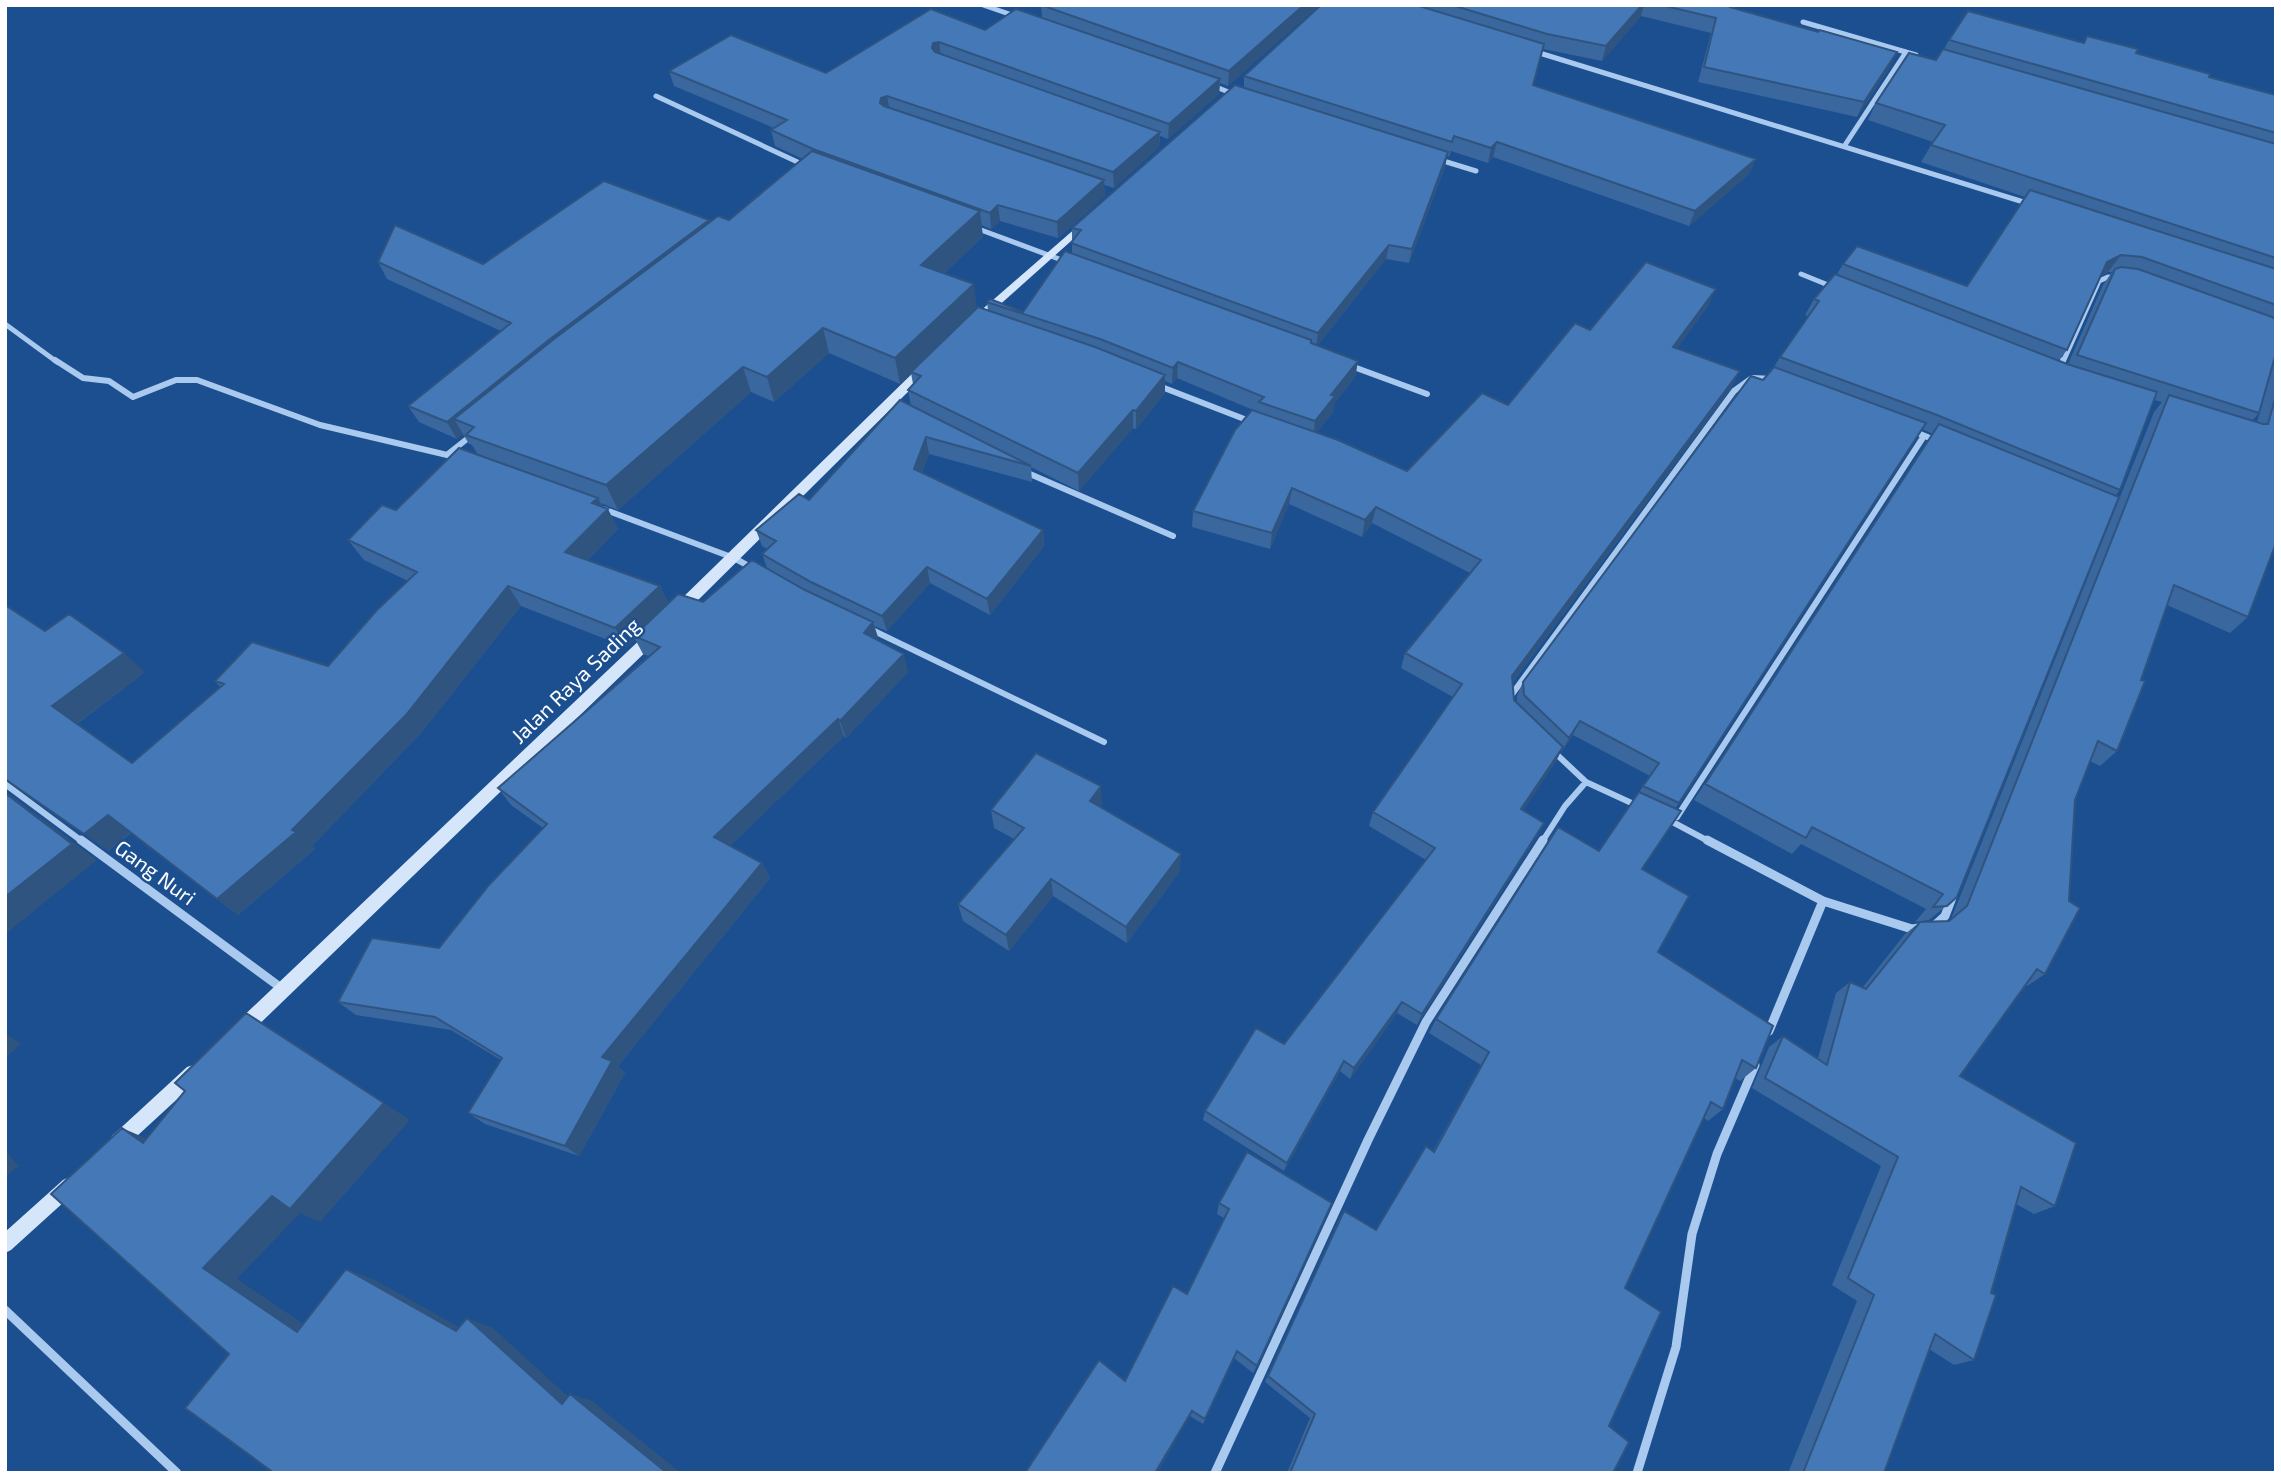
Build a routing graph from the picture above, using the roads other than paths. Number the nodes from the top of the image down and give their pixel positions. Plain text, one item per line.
1 (983, 5) edge
2 (1021, 19) edge
3 (1803, 22) dead end
4 (1528, 49) edge
5 (1906, 52) junction
6 (1925, 58) edge
7 (1200, 80) edge
8 (1236, 94) edge
9 (656, 96) dead end
10 (1845, 145) junction
11 (1424, 155) edge
12 (1476, 172) dead end
13 (802, 176) edge
14 (2032, 205) edge
15 (1097, 213) edge
16 (969, 226) edge
17 (1047, 255) junction
18 (1071, 263) edge
19 (1801, 274) dead end
20 (2127, 279) edge
21 (1840, 289) edge
22 (5, 324) edge
23 (978, 324) edge
24 (938, 356) edge
25 (1340, 362) edge
26 (2069, 378) edge
27 (1780, 382) edge
28 (1156, 385) edge
29 (1427, 394) dead end
30 (1257, 424) edge
31 (478, 430) edge
32 (1911, 431) edge
33 (1924, 436) junction
34 (1948, 446) edge
35 (449, 454) junction
36 (473, 463) edge
37 (1010, 465) edge
38 (596, 507) edge
39 (1172, 536) dead end
40 (734, 558) junction
41 (757, 570) edge
42 (863, 626) edge
43 (1510, 704) edge
44 (1104, 742) dead end
45 (1549, 747) edge
46 (1586, 782) junction
47 (5, 784) edge
48 (1648, 811) edge
49 (1661, 816) edge
50 (1674, 822) junction
51 (1958, 883) edge
52 (1823, 901) junction
53 (285, 990) junction
54 (233, 1037) edge
55 (1765, 1040) edge
56 (1760, 1053) edge
57 (202, 1066) edge
58 (109, 1150) edge
59 (78, 1178) edge
60 (5, 1244) edge
61 (5, 1310) edge
62 (177, 1473) edge
63 (1215, 1473) edge
64 (1637, 1473) edge

1 - 2 street
3 - 5 street
4 - 10 street
5 - 6 street
5 - 10 street
7 - 8 street
9 - 13 street
10 - 14 street
11 - 12 street
15 - 17 street
16 - 17 street
17 - 18 street
17 - 23 street
19 - 21 street
20 - 26 street
22 - 35 street
24 - 40 street, Jalan Raya Sading
25 - 29 street
27 - 43 street
28 - 30 street
31 - 35 street
32 - 33 street
33 - 34 street
33 - 50 street
35 - 36 street
37 - 39 street
38 - 40 street
40 - 41 street
40 - 53 street, Jalan Raya Sading
42 - 44 street
45 - 46 street
46 - 48 street
46 - 63 street
47 - 53 street, Gang Nuri
49 - 50 street
50 - 52 street
51 - 52 street
52 - 55 street
53 - 54 street, Jalan Raya Sading
56 - 64 street
57 - 58 street
59 - 60 street
61 - 62 street

